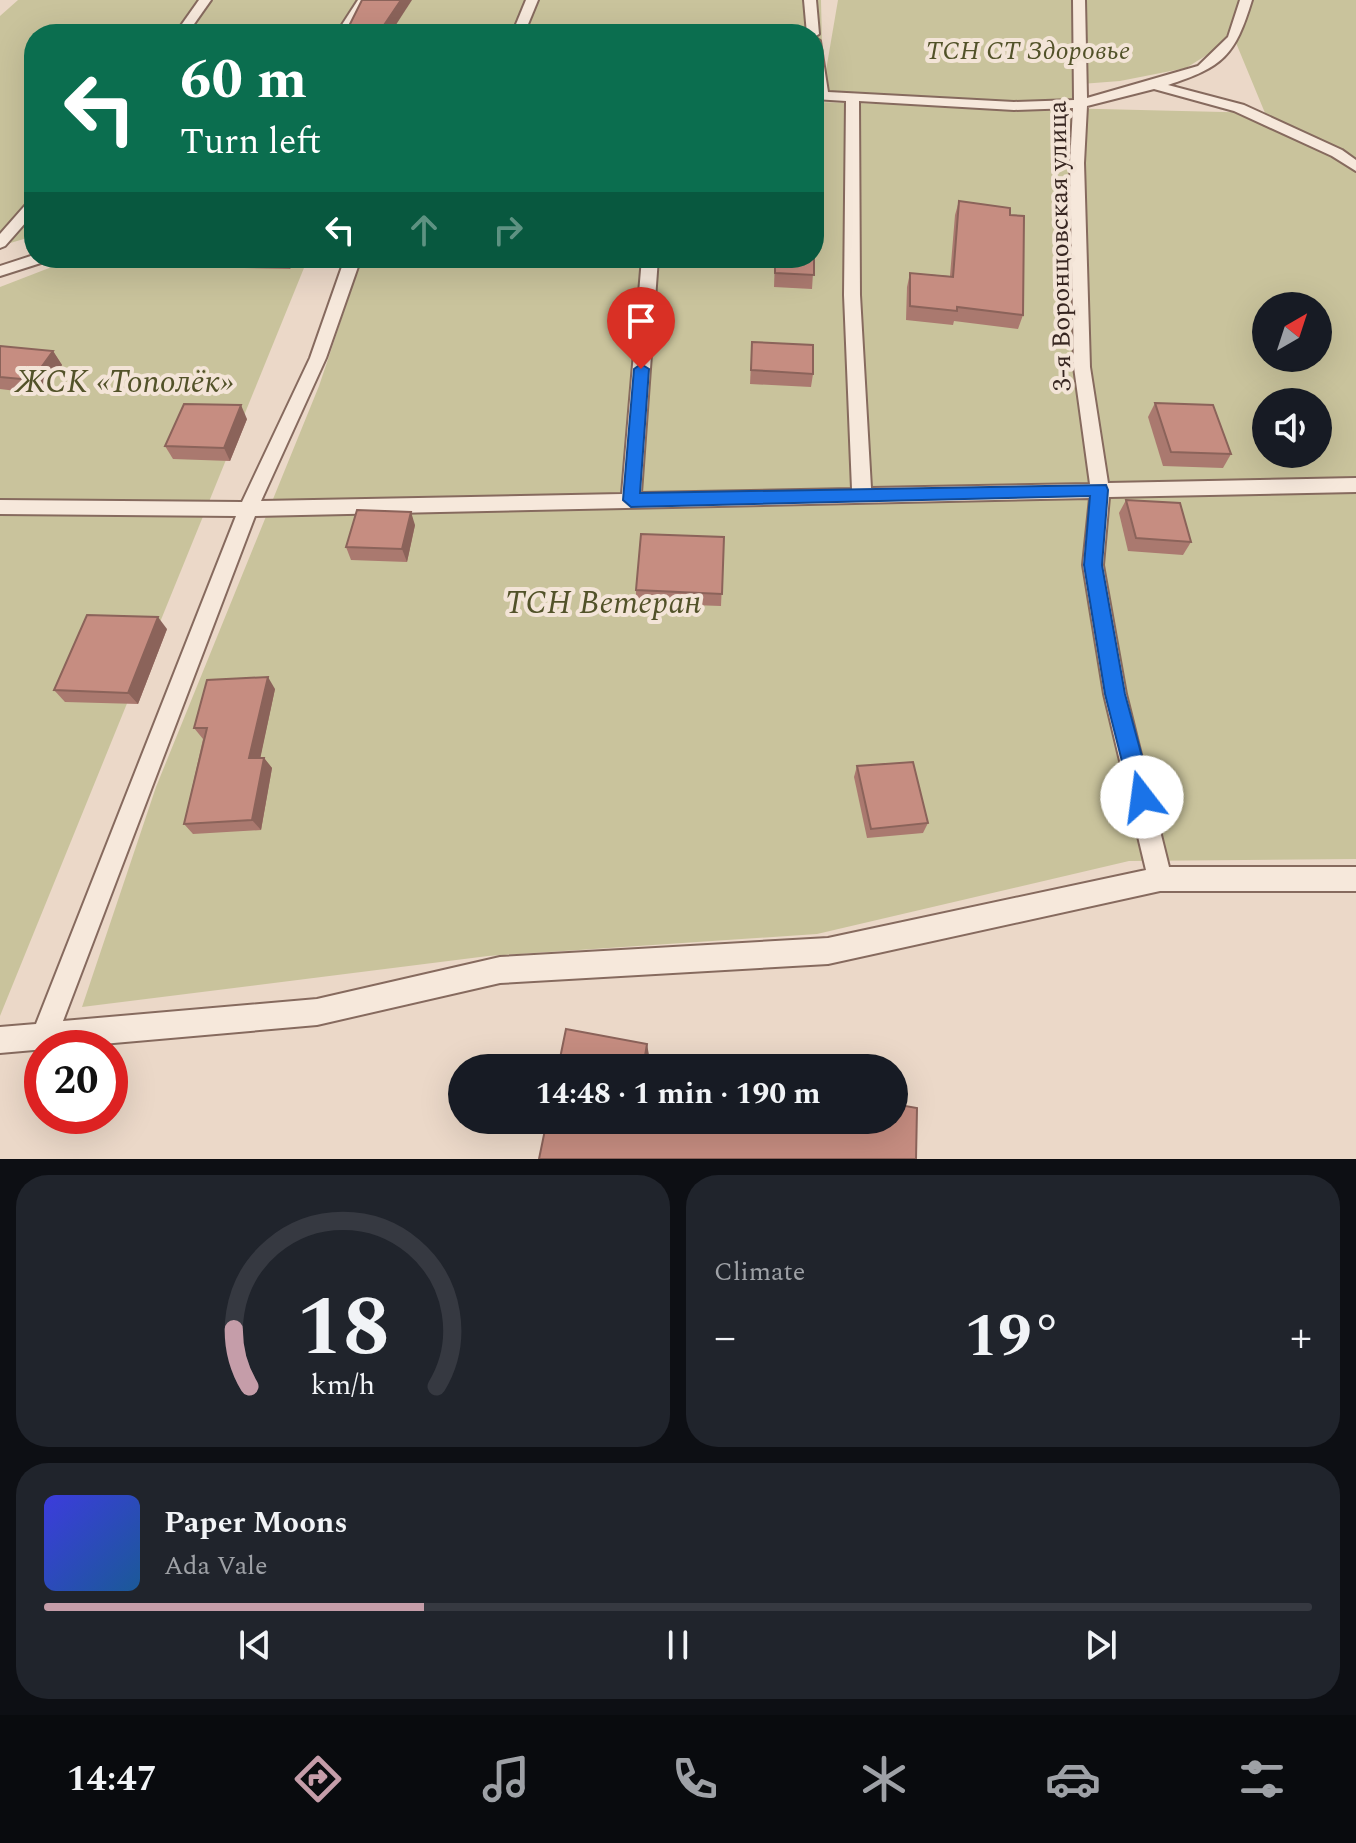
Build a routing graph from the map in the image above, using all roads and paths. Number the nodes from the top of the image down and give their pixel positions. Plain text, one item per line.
1 (205, 0) edge
2 (364, 0) edge
3 (532, 0) edge
4 (810, 0) edge
5 (1079, 0) edge
6 (1246, 0) edge
7 (188, 24) edge
8 (348, 24) edge
9 (522, 24) edge
10 (812, 24) edge
11 (1154, 85) junction
12 (824, 94) edge
13 (853, 95) junction
14 (1079, 104) junction
15 (1356, 167) edge
16 (24, 215) edge
17 (0, 243) edge
18 (24, 264) edge
19 (350, 268) edge
20 (649, 268) edge
21 (0, 271) edge
22 (1356, 485) edge
23 (1100, 490) junction
24 (862, 495) junction
25 (631, 500) junction
26 (0, 507) edge
27 (248, 509) junction
28 (1160, 879) junction
29 (1356, 879) edge
30 (46, 1030) edge
31 (128, 1031) edge
32 (24, 1039) edge
33 (0, 1040) edge

1 - 7 lane
2 - 8 lane
3 - 9 lane
4 - 10 lane
5 - 14 lane, 3-я Воронцовская улица
6 - 11 lane
11 - 14 lane
11 - 15 lane
12 - 13 lane
13 - 14 lane
13 - 24 lane
14 - 23 lane, 3-я Воронцовская улица
16 - 17 lane
18 - 21 lane
19 - 27 lane
20 - 25 lane
22 - 23 lane
23 - 24 lane
23 - 28 lane, 3-я Воронцовская улица
24 - 25 lane
25 - 27 lane
26 - 27 lane
27 - 30 lane
28 - 29 lane
28 - 31 lane
32 - 33 lane

